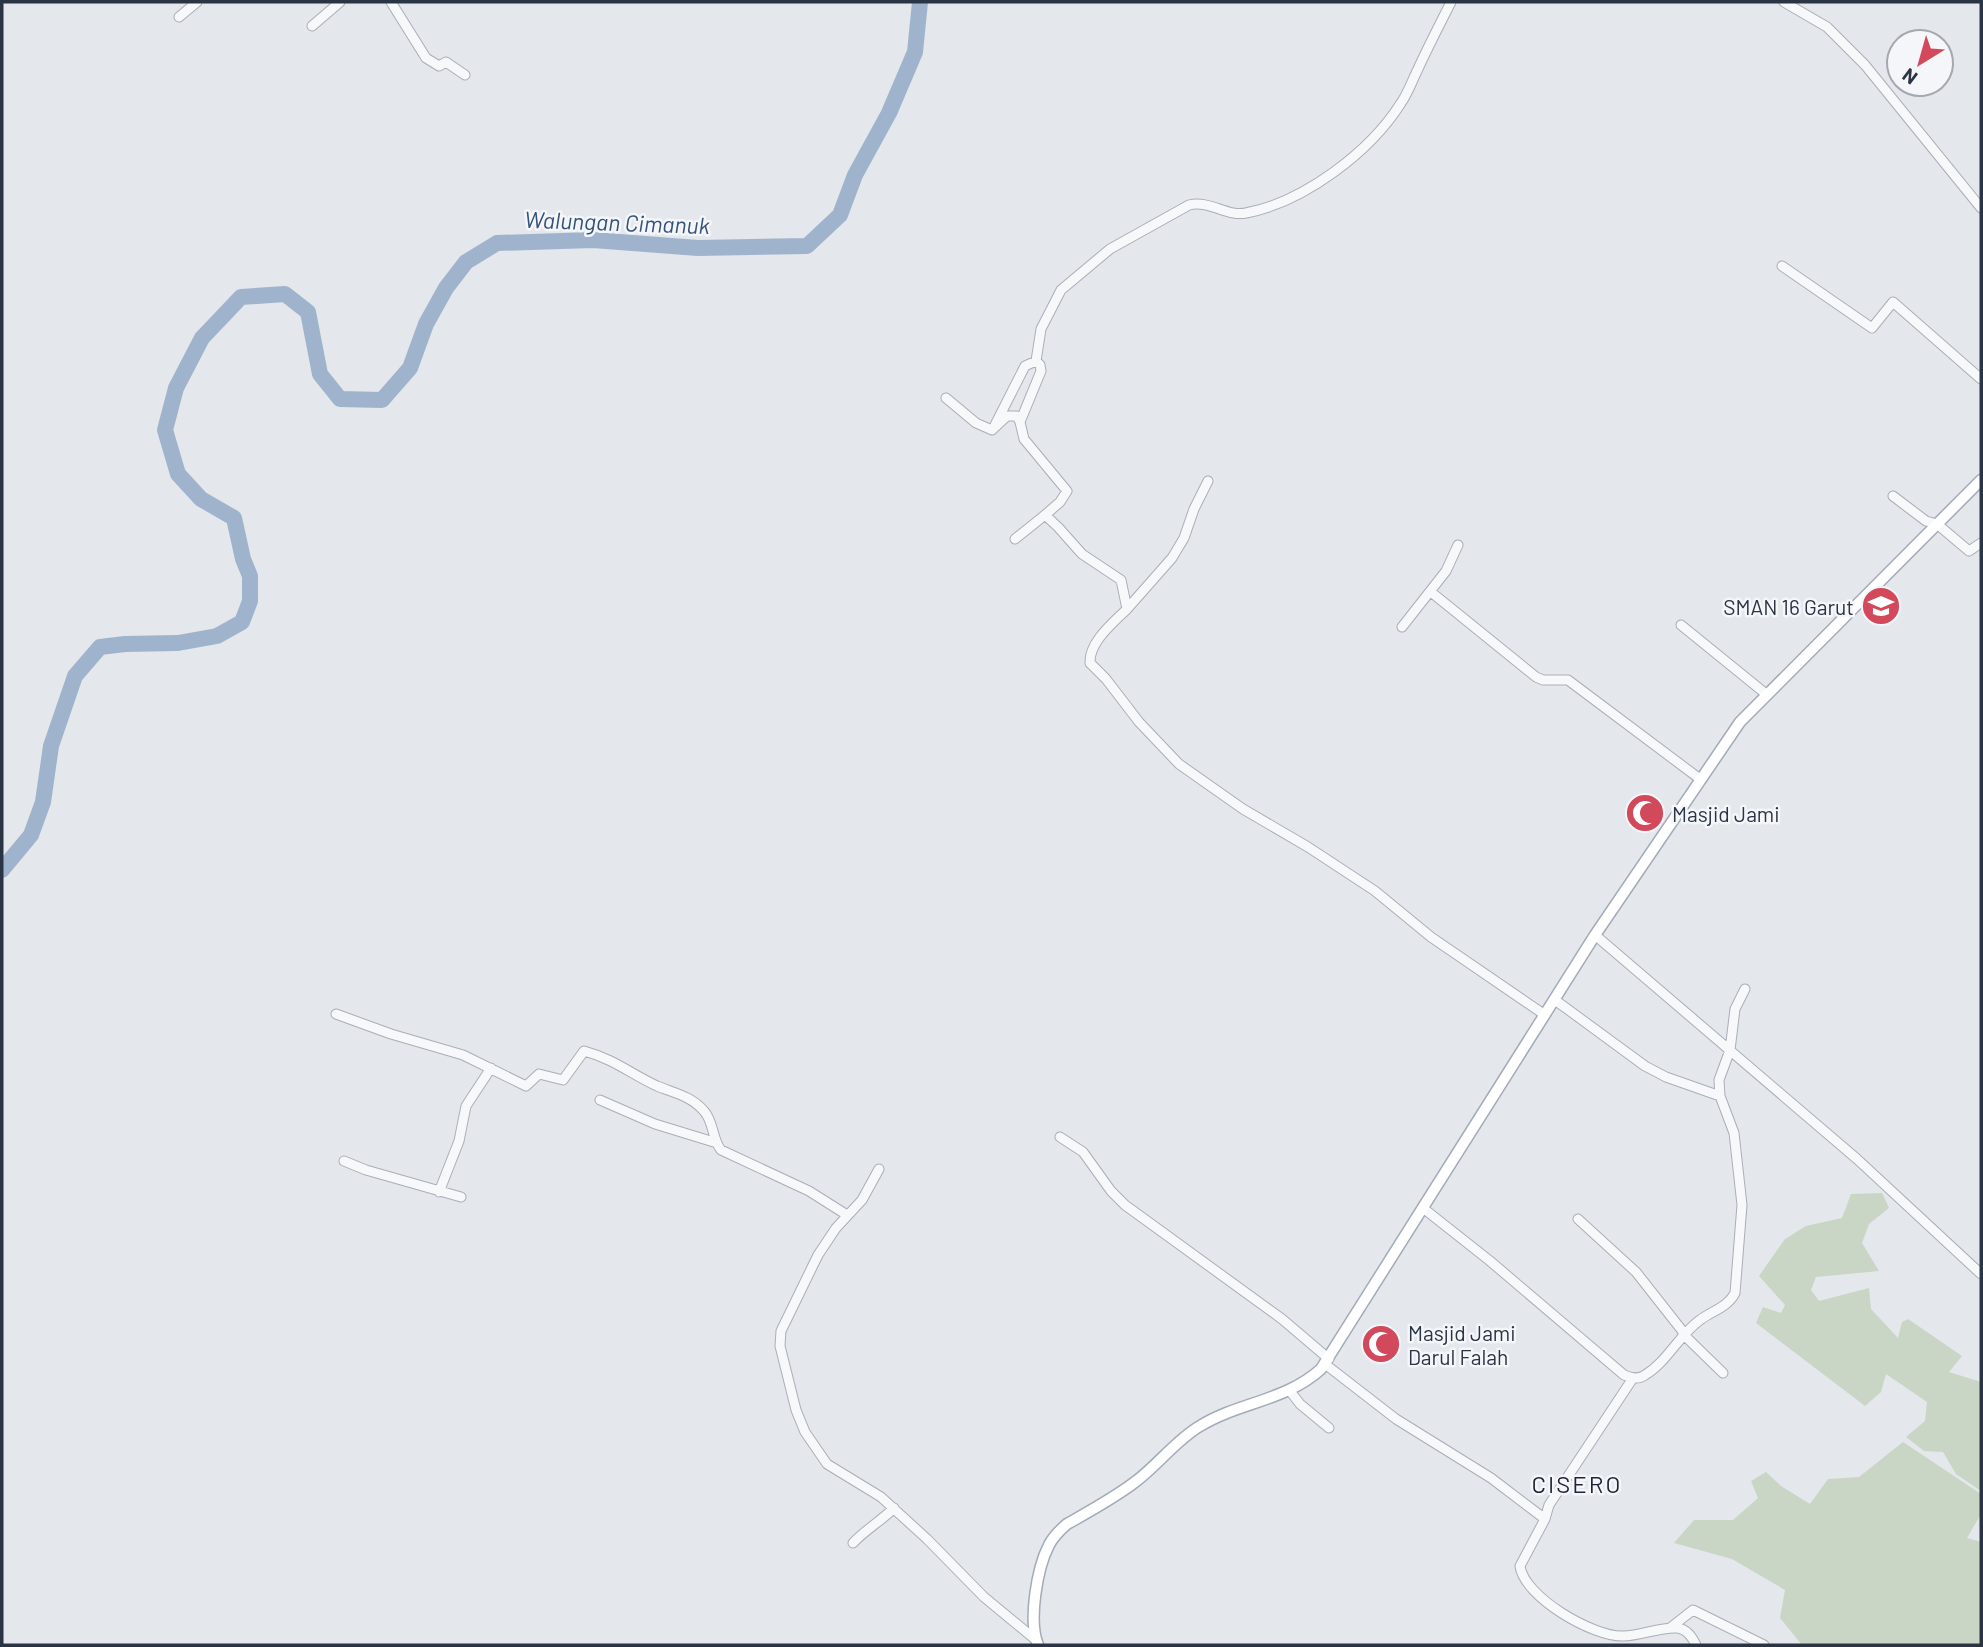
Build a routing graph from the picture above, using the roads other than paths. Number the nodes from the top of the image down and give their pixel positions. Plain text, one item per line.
1 (197, 2) edge
2 (340, 2) edge
3 (391, 2) edge
4 (1451, 2) edge
5 (1784, 2) edge
6 (179, 17) dead end
7 (312, 26) dead end
8 (465, 75) dead end
9 (1981, 208) edge
10 (1782, 266) dead end
11 (1035, 361) junction
12 (1981, 379) edge
13 (946, 398) dead end
14 (1020, 422) junction
15 (992, 430) junction
16 (1981, 480) edge
17 (1208, 481) dead end
18 (1893, 496) dead end
19 (1045, 515) junction
20 (1937, 524) junction
21 (1015, 538) dead end
22 (1981, 543) edge
23 (1458, 545) dead end
24 (1431, 592) junction
25 (1127, 609) junction
26 (1681, 625) dead end
27 (1402, 627) dead end
28 (1766, 694) junction
29 (1700, 779) junction
30 (1595, 935) junction
31 (1745, 989) dead end
32 (1555, 1000) junction
33 (336, 1014) dead end
34 (1545, 1015) junction
35 (1730, 1050) junction
36 (491, 1068) junction
37 (1720, 1096) junction
38 (600, 1100) dead end
39 (1060, 1137) dead end
40 (717, 1143) junction
41 (344, 1161) dead end
42 (879, 1169) dead end
43 (439, 1192) junction
44 (461, 1197) dead end
45 (1423, 1208) junction
46 (847, 1215) junction
47 (1578, 1219) dead end
48 (1981, 1274) edge
49 (1683, 1334) junction
50 (1327, 1361) junction
51 (1723, 1373) dead end
52 (1633, 1378) junction
53 (1290, 1391) junction
54 (1329, 1428) dead end
55 (894, 1508) junction
56 (1545, 1519) junction
57 (853, 1543) dead end
58 (1670, 1629) junction
59 (1037, 1642) edge
60 (1696, 1645) edge
61 (1765, 1645) edge

1 - 6 street
2 - 7 street
3 - 8 street
4 - 11 street
5 - 9 street
10 - 12 street
11 - 14 street
11 - 15 street
13 - 15 street
14 - 15 street
14 - 19 street
16 - 20 main road
17 - 25 street
18 - 20 street
19 - 21 street
19 - 25 street
20 - 22 street
20 - 28 main road
23 - 24 street
24 - 27 street
24 - 29 street
25 - 34 street
26 - 28 street
28 - 29 main road
29 - 30 main road
30 - 32 main road
30 - 35 street
31 - 35 street
32 - 34 main road
32 - 37 street
33 - 36 street
34 - 45 main road
35 - 37 street
35 - 48 street
36 - 40 street
36 - 43 street
37 - 49 street
38 - 40 street
39 - 50 street
40 - 46 street
41 - 43 street
42 - 46 street
43 - 44 street
45 - 50 main road
45 - 52 street
46 - 55 street
47 - 49 street
49 - 51 street
49 - 52 street
50 - 53 main road
50 - 56 street
52 - 56 street
53 - 54 street
53 - 59 main road
55 - 57 street
55 - 59 street
56 - 58 street
58 - 60 street
58 - 61 street

